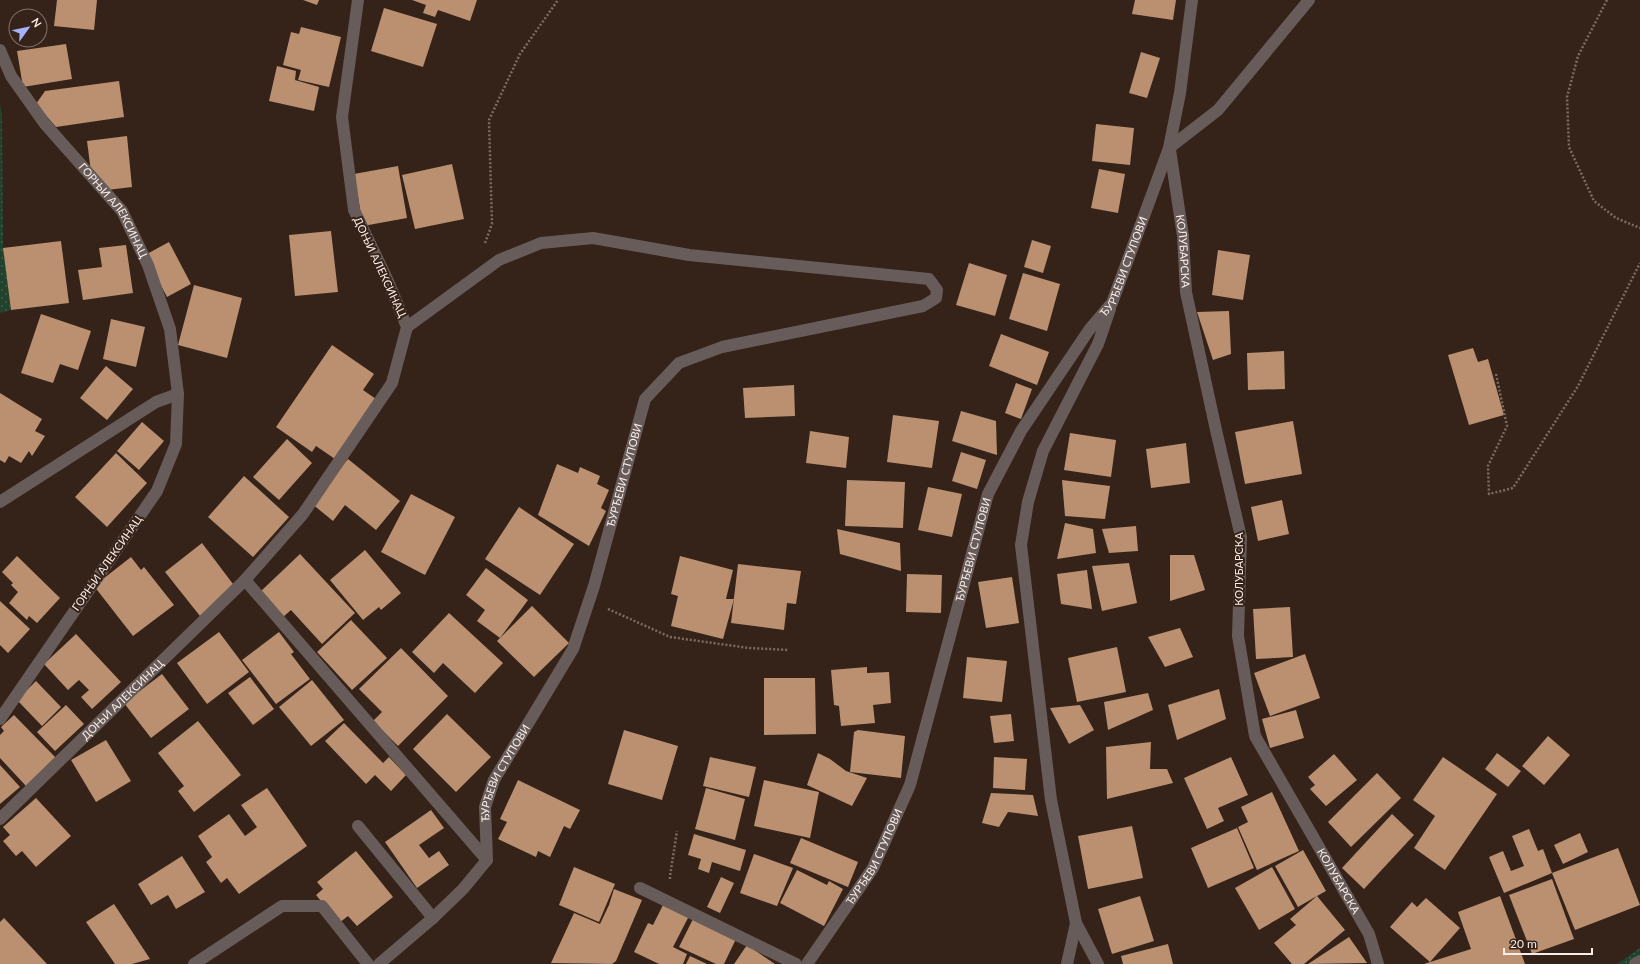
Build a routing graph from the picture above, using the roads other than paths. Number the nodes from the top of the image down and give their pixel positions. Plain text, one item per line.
1 (358, 0) edge
2 (1192, 0) edge
3 (1309, 0) edge
4 (0, 50) edge
5 (1169, 148) junction
6 (1112, 303) junction
7 (407, 327) junction
8 (178, 394) junction
9 (0, 502) edge
10 (245, 580) junction
11 (0, 719) edge
12 (0, 819) edge
13 (358, 826) dead end
14 (487, 860) junction
15 (640, 888) dead end
16 (433, 918) junction
17 (1076, 923) junction
18 (1640, 961) edge
19 (194, 964) edge
20 (368, 964) edge
21 (379, 964) edge
22 (796, 964) edge
23 (807, 964) edge
24 (1067, 964) edge
25 (1098, 964) edge
26 (1378, 964) edge
27 (1635, 964) edge

1 - 7 street, ДОЊИ АЛЕКСИНАЦ
2 - 5 street, ЂУРЂЕВИ СТУПОВИ
3 - 5 street
4 - 8 street, ГОРЊИ АЛЕКСИНАЦ
5 - 6 street, ЂУРЂЕВИ СТУПОВИ
5 - 26 street, КОЛУБАРСКА
6 - 17 street
6 - 23 street, ЂУРЂЕВИ СТУПОВИ
7 - 10 street, ДОЊИ АЛЕКСИНАЦ
7 - 14 street, ЂУРЂЕВИ СТУПОВИ
8 - 9 street
8 - 11 street, ГОРЊИ АЛЕКСИНАЦ
10 - 12 street, ДОЊИ АЛЕКСИНАЦ
10 - 14 street
13 - 16 street
14 - 16 street
15 - 22 street
16 - 21 street
17 - 24 street
17 - 25 street
18 - 27 street
19 - 20 street

